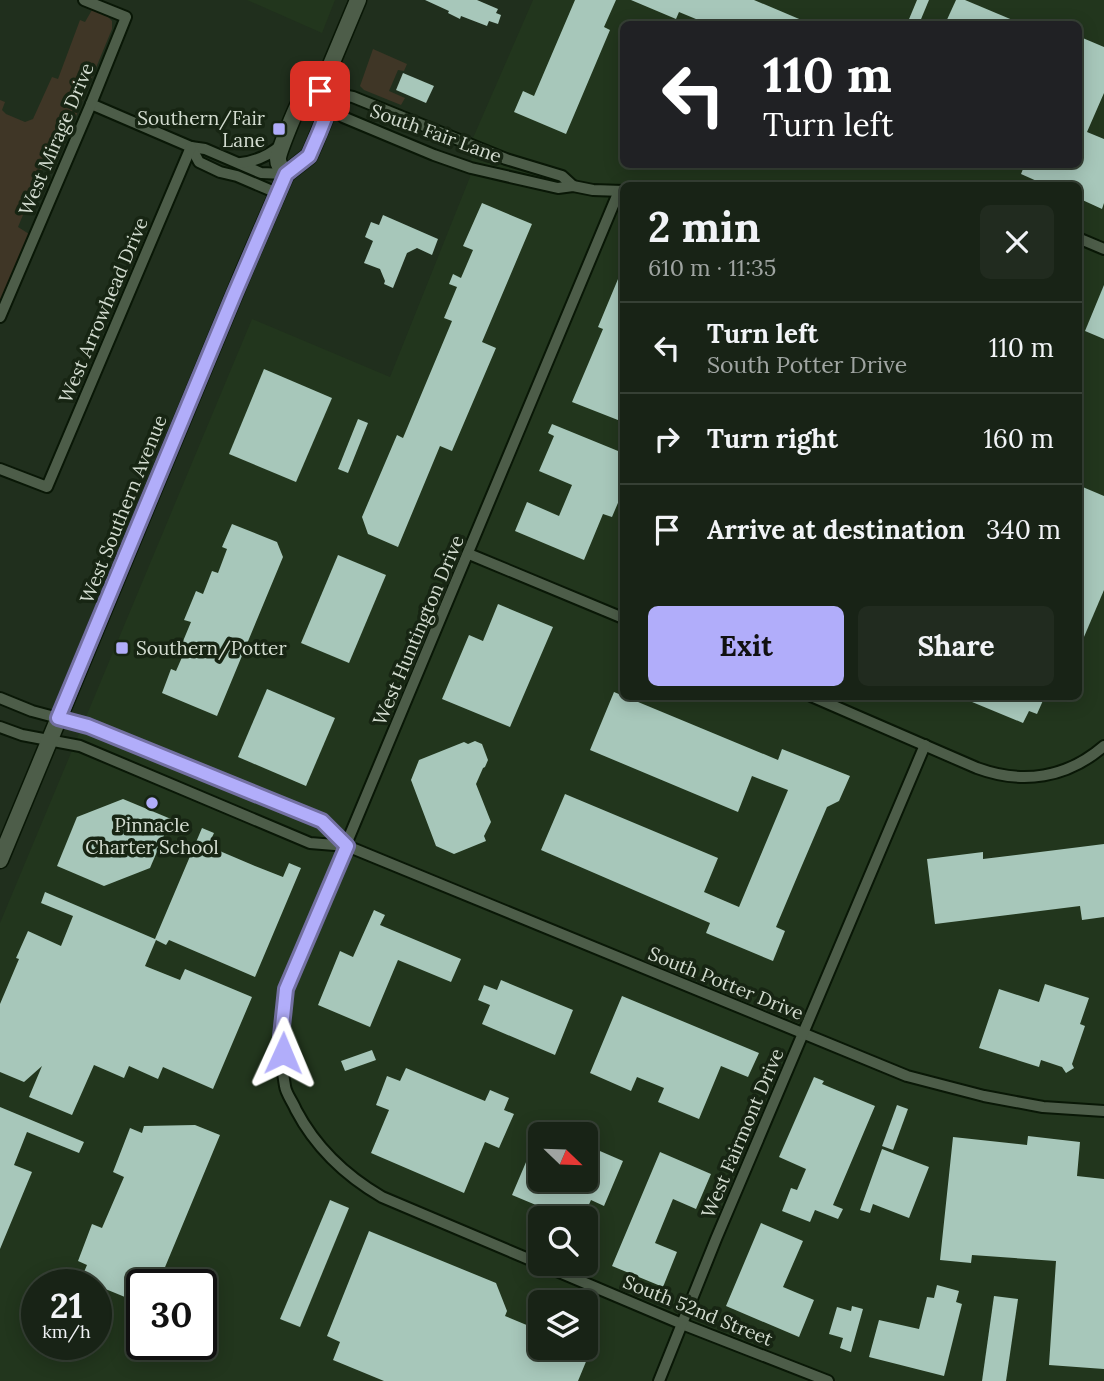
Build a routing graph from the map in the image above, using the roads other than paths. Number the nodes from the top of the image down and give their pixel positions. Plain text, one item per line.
1 (83, 0) edge
2 (358, 0) edge
3 (320, 91) junction
4 (91, 104) junction
5 (282, 144) junction
6 (191, 146) junction
7 (238, 163) junction
8 (286, 174) junction
9 (573, 186) junction
10 (620, 191) edge
11 (277, 193) junction
12 (620, 193) edge
13 (1082, 241) edge
14 (1104, 249) edge
15 (0, 317) edge
16 (0, 469) edge
17 (469, 554) junction
18 (620, 617) edge
19 (0, 698) edge
20 (820, 700) edge
21 (58, 718) junction
22 (0, 727) edge
23 (50, 740) junction
24 (925, 745) junction
25 (1104, 746) edge
26 (347, 846) junction
27 (0, 860) edge
28 (804, 1033) junction
29 (285, 1088) joint
30 (1104, 1111) edge
31 (682, 1324) junction
32 (659, 1381) edge
33 (828, 1381) edge

1 - 4 street, West Mirage Drive
2 - 3 main road, West Southern Avenue
3 - 5 main road, West Southern Avenue
3 - 8 main road, West Southern Avenue
3 - 9 street, South Fair Lane
3 - 9 street, South Fair Lane
4 - 6 street
4 - 15 street, West Mirage Drive
5 - 7 street
5 - 8 main road
6 - 7 street
6 - 11 street
6 - 16 street, West Arrowhead Drive
7 - 8 street
8 - 11 main road, West Southern Avenue
9 - 10 street, South Fair Lane
11 - 21 main road, West Southern Avenue
12 - 17 street, West Huntington Drive
13 - 14 street
17 - 18 street
17 - 26 street, West Huntington Drive
19 - 21 street, South Potter Drive
20 - 24 street
21 - 23 main road, West Southern Avenue
21 - 26 street, South Potter Drive
22 - 23 street, South Potter Drive
23 - 26 street, South Potter Drive
23 - 27 main road, West Southern Avenue
24 - 25 street
24 - 28 street, West Fairmont Drive
26 - 28 street, South Potter Drive
26 - 29 street, West Huntington Drive
28 - 30 street, South Potter Drive
28 - 31 street, West Fairmont Drive
29 - 31 street, South 52nd Street
31 - 32 street, West Fairmont Drive
31 - 33 street, South 52nd Street

